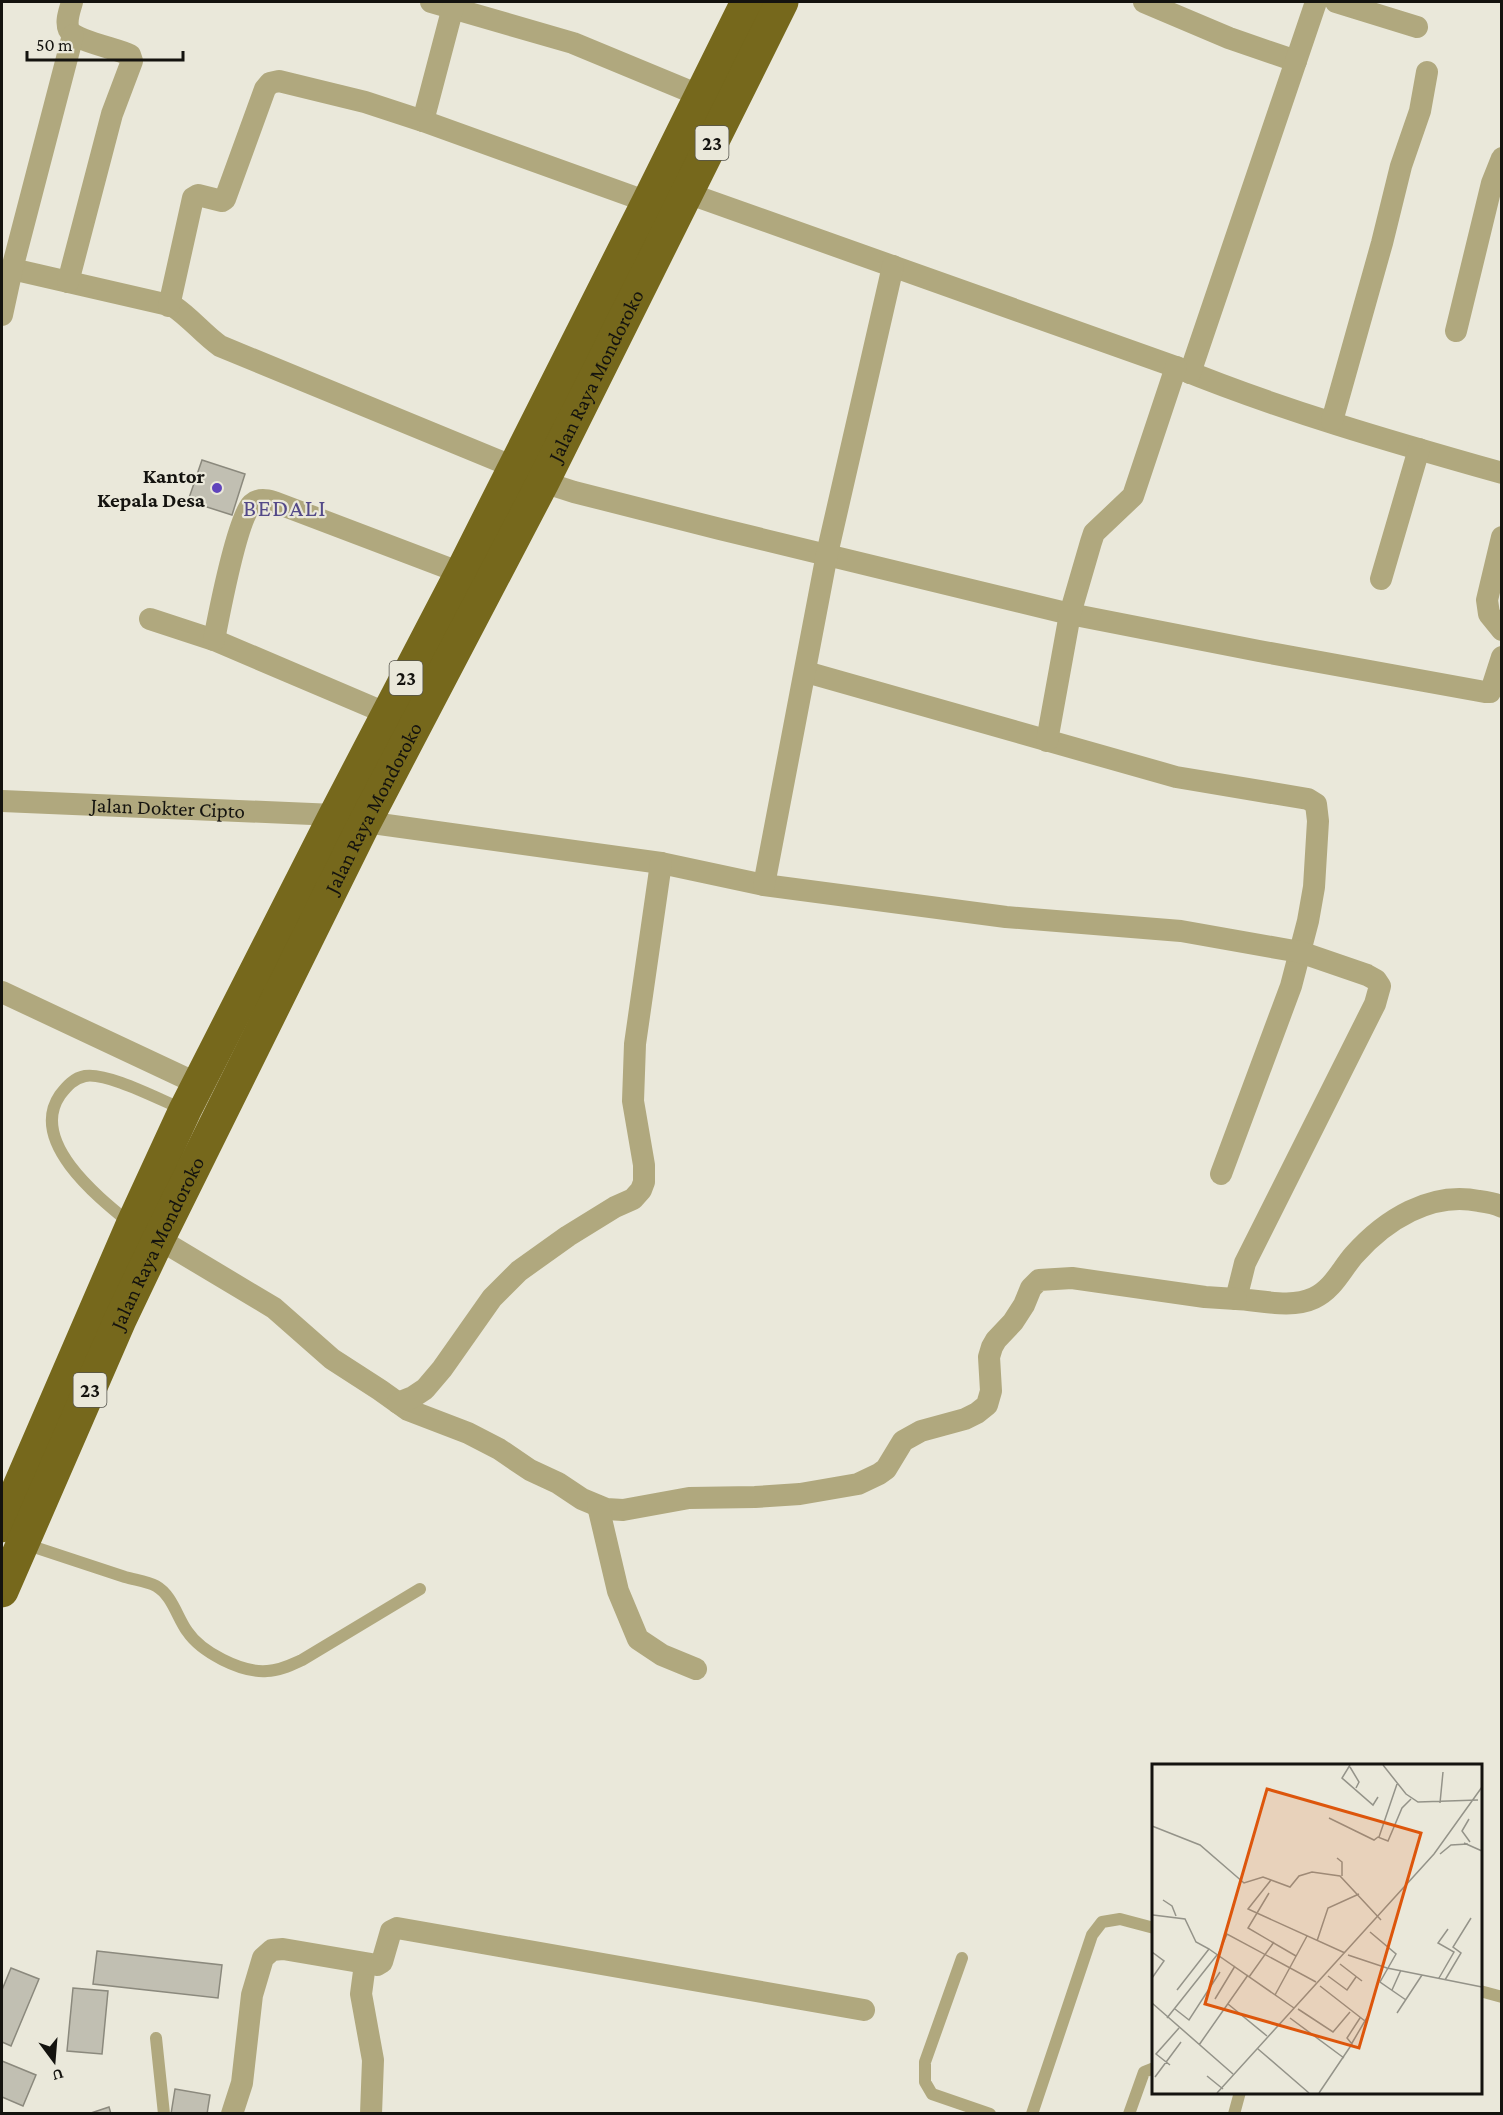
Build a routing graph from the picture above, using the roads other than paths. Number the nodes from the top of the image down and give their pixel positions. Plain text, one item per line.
1 (72, 2) edge
2 (747, 2) edge
3 (782, 2) edge
4 (1144, 2) edge
5 (1316, 2) edge
6 (1336, 2) edge
7 (442, 4) edge
8 (1417, 27) dead end
9 (73, 35) junction
10 (1296, 61) junction
11 (1427, 72) dead end
12 (701, 96) junction
13 (423, 122) junction
14 (1502, 158) edge
15 (687, 193) junction
16 (648, 202) junction
17 (892, 266) junction
18 (12, 269) junction
19 (627, 277) junction
20 (68, 282) junction
21 (169, 306) junction
22 (2, 315) edge
23 (1456, 331) dead end
24 (1183, 370) junction
25 (1332, 421) junction
26 (1419, 449) junction
27 (514, 467) junction
28 (1502, 473) edge
29 (543, 482) junction
30 (1502, 537) edge
31 (827, 554) junction
32 (461, 573) junction
33 (1381, 579) dead end
34 (1070, 614) junction
35 (150, 620) dead end
36 (1502, 630) edge
37 (214, 639) junction
38 (1502, 657) edge
39 (806, 672) junction
40 (388, 714) junction
41 (1047, 741) junction
42 (2, 801) edge
43 (350, 819) junction
44 (661, 863) junction
45 (764, 885) junction
46 (1299, 955) junction
47 (2, 992) edge
48 (201, 1109) junction
49 (1221, 1174) dead end
50 (1502, 1207) edge
51 (146, 1231) junction
52 (1236, 1299) junction
53 (398, 1402) junction
54 (590, 1503) junction
55 (9, 1534) edge
56 (420, 1589) dead end
57 (2, 1591) edge
58 (696, 1669) dead end
59 (1152, 1927) edge
60 (962, 1958) dead end
61 (365, 1965) junction
62 (1482, 1992) edge
63 (1502, 1997) edge
64 (864, 2010) dead end
65 (156, 2038) dead end
66 (1152, 2069) edge
67 (1239, 2094) edge
68 (164, 2114) edge
69 (232, 2114) edge
70 (371, 2114) edge
71 (990, 2114) edge
72 (1032, 2114) edge
73 (1129, 2114) edge
74 (1234, 2114) edge

1 - 9 street
2 - 12 highway, Jalan Raya Mondoroko / 23
3 - 15 highway, Jalan Raya Mondoroko / 23
4 - 10 street
5 - 10 street
6 - 8 street
7 - 12 street
7 - 13 street
9 - 18 street
9 - 20 street
10 - 24 street
11 - 25 street
12 - 16 highway, Jalan Raya Mondoroko / 23
13 - 16 street
13 - 21 street
14 - 23 street
15 - 17 street
15 - 19 highway, Jalan Raya Mondoroko / 23
16 - 19 highway, Jalan Raya Mondoroko / 23
17 - 24 street
17 - 31 street
18 - 20 street
18 - 22 street
19 - 27 highway, Jalan Raya Mondoroko / 23
19 - 29 highway, Jalan Raya Mondoroko / 23
20 - 21 street
21 - 27 street
24 - 25 street
24 - 34 street
25 - 26 street
26 - 28 street
26 - 33 street
27 - 32 highway, Jalan Raya Mondoroko / 23
29 - 31 street
29 - 43 highway, Jalan Raya Mondoroko / 23
30 - 36 street
31 - 34 street
31 - 39 street
32 - 37 street
32 - 40 highway, Jalan Raya Mondoroko / 23
34 - 38 street
34 - 41 street
35 - 37 street
37 - 40 street
39 - 41 street
39 - 45 street
40 - 43 highway, Jalan Raya Mondoroko / 23
41 - 46 street
42 - 43 street, Jalan Dokter Cipto
43 - 44 street, Jalan Dokter Cipto
43 - 48 highway, Jalan Raya Mondoroko / 23
44 - 45 street, Jalan Dokter Cipto
44 - 53 street
45 - 46 street, Jalan Dokter Cipto
46 - 49 street
46 - 52 street, Jalan Dokter Cipto
47 - 48 street
48 - 51 highway, Jalan Raya Mondoroko / 23
48 - 51 lane
50 - 52 street
51 - 53 street
51 - 55 highway, Jalan Raya Mondoroko / 23
52 - 54 street
53 - 54 street
54 - 58 street
55 - 56 lane
55 - 57 highway, Jalan Raya Mondoroko / 23
59 - 72 lane
60 - 71 lane
61 - 64 street
61 - 69 street
61 - 70 street
62 - 63 lane
65 - 68 lane
66 - 73 lane
67 - 74 lane

